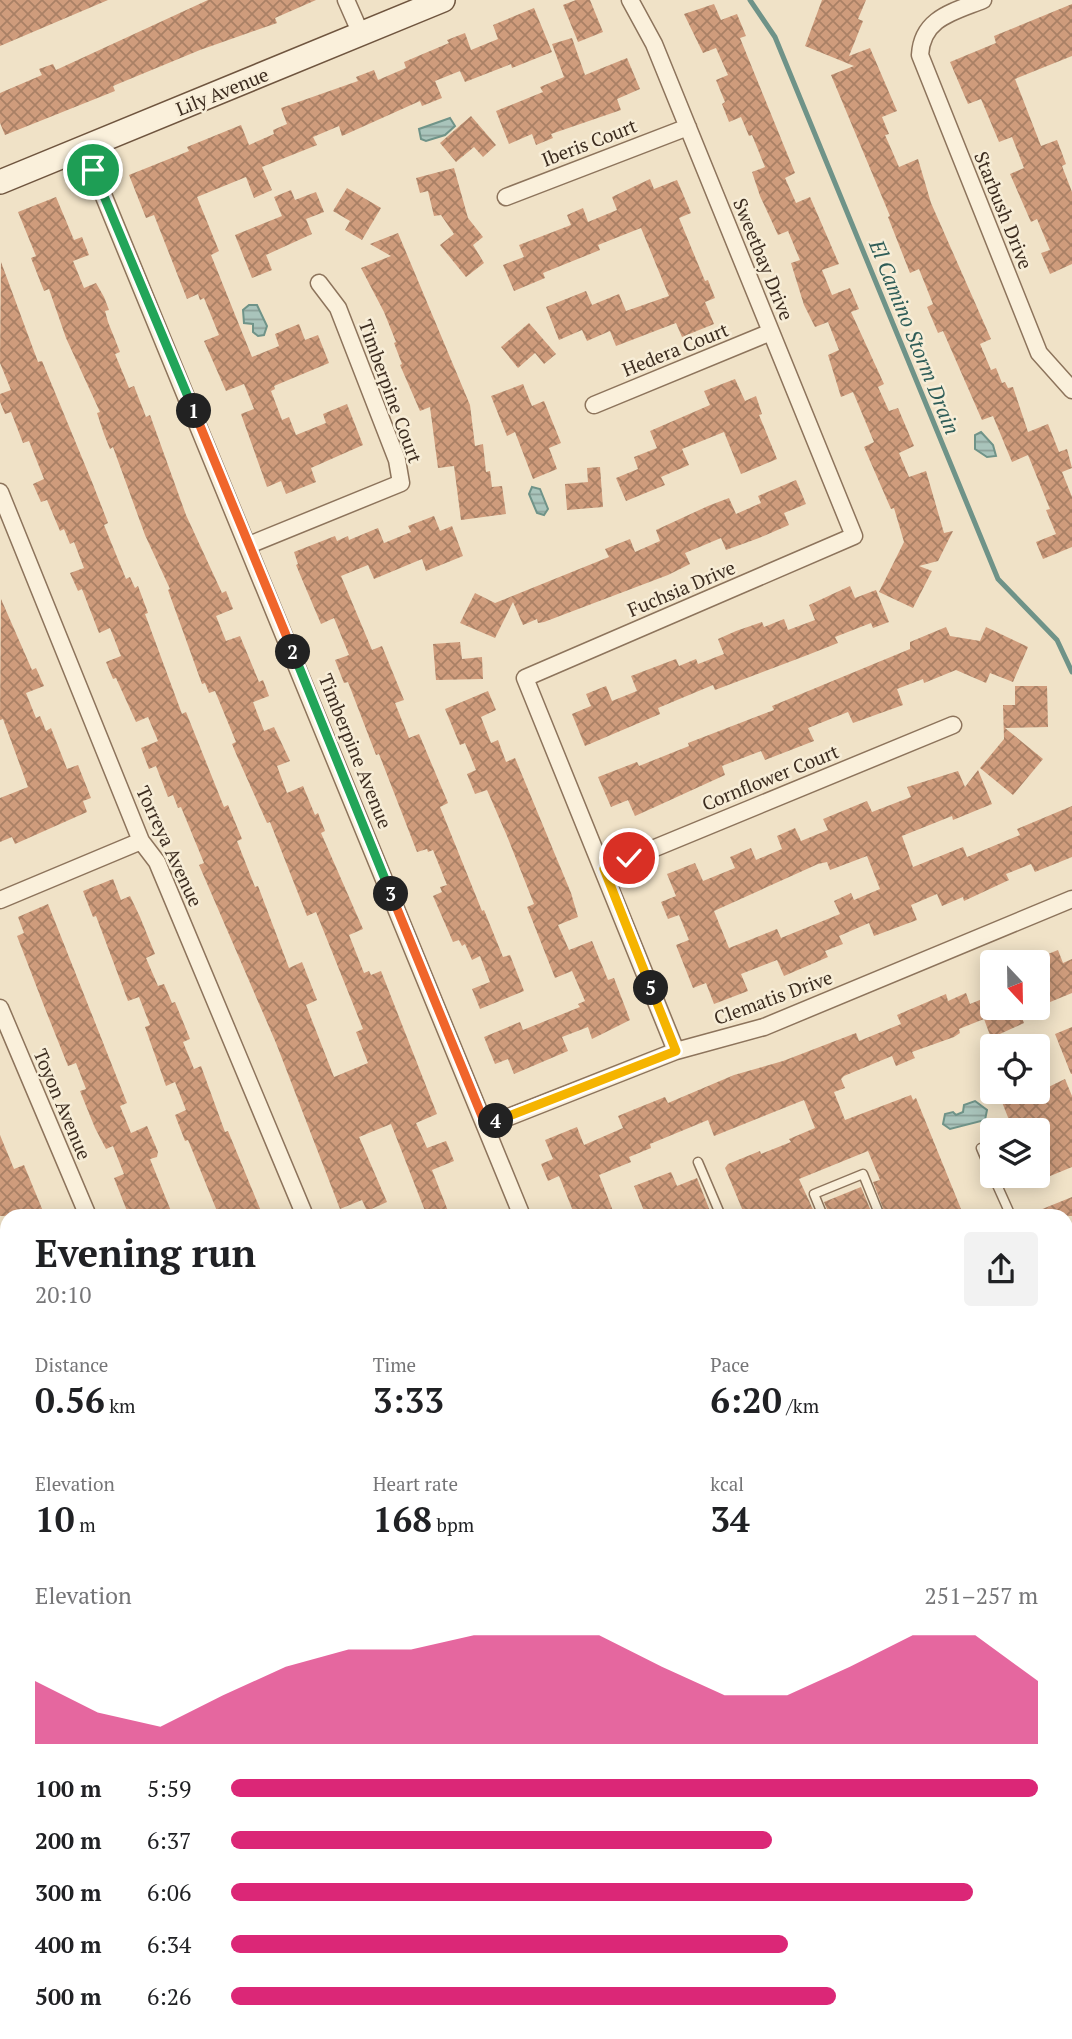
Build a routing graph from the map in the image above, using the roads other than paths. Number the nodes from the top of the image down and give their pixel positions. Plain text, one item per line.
1 (346, 0) edge
2 (443, 0) edge
3 (630, 0) edge
4 (983, 0) edge
5 (360, 34) junction
6 (688, 127) junction
7 (84, 148) junction
8 (0, 182) edge
9 (506, 197) dead end
10 (319, 283) dead end
11 (771, 332) junction
12 (1072, 390) edge
13 (594, 405) dead end
14 (0, 492) edge
15 (854, 536) joint
16 (249, 545) junction
17 (953, 725) dead end
18 (141, 841) junction
19 (604, 869) junction
20 (1072, 899) edge
21 (0, 900) edge
22 (0, 1008) edge
23 (676, 1051) junction
24 (486, 1126) junction
25 (698, 1162) dead end
26 (998, 1188) edge
27 (85, 1209) edge
28 (302, 1209) edge
29 (519, 1209) edge
30 (718, 1209) edge
31 (821, 1209) edge
32 (877, 1209) edge
33 (1007, 1209) edge

1 - 5 street
2 - 5 street, Lily Avenue
3 - 6 street, Sweetbay Drive
4 - 12 street, Starbush Drive
5 - 7 street, Lily Avenue
6 - 9 street, Iberis Court
6 - 11 street, Sweetbay Drive
7 - 8 street, Lily Avenue
7 - 16 street, Timberpine Avenue
10 - 16 street, Timberpine Court
11 - 13 street, Hedera Court
11 - 15 street, Sweetbay Drive
14 - 18 street, Torreya Avenue
15 - 19 street, Fuchsia Drive
16 - 24 street, Timberpine Avenue
17 - 19 street, Cornflower Court
18 - 21 street
18 - 28 street, Torreya Avenue
19 - 23 street
20 - 23 street, Clematis Drive
22 - 27 street, Toyon Avenue
23 - 24 street, Clematis Drive
24 - 29 street, Timberpine Avenue
25 - 30 lane
26 - 33 lane
31 - 32 lane

